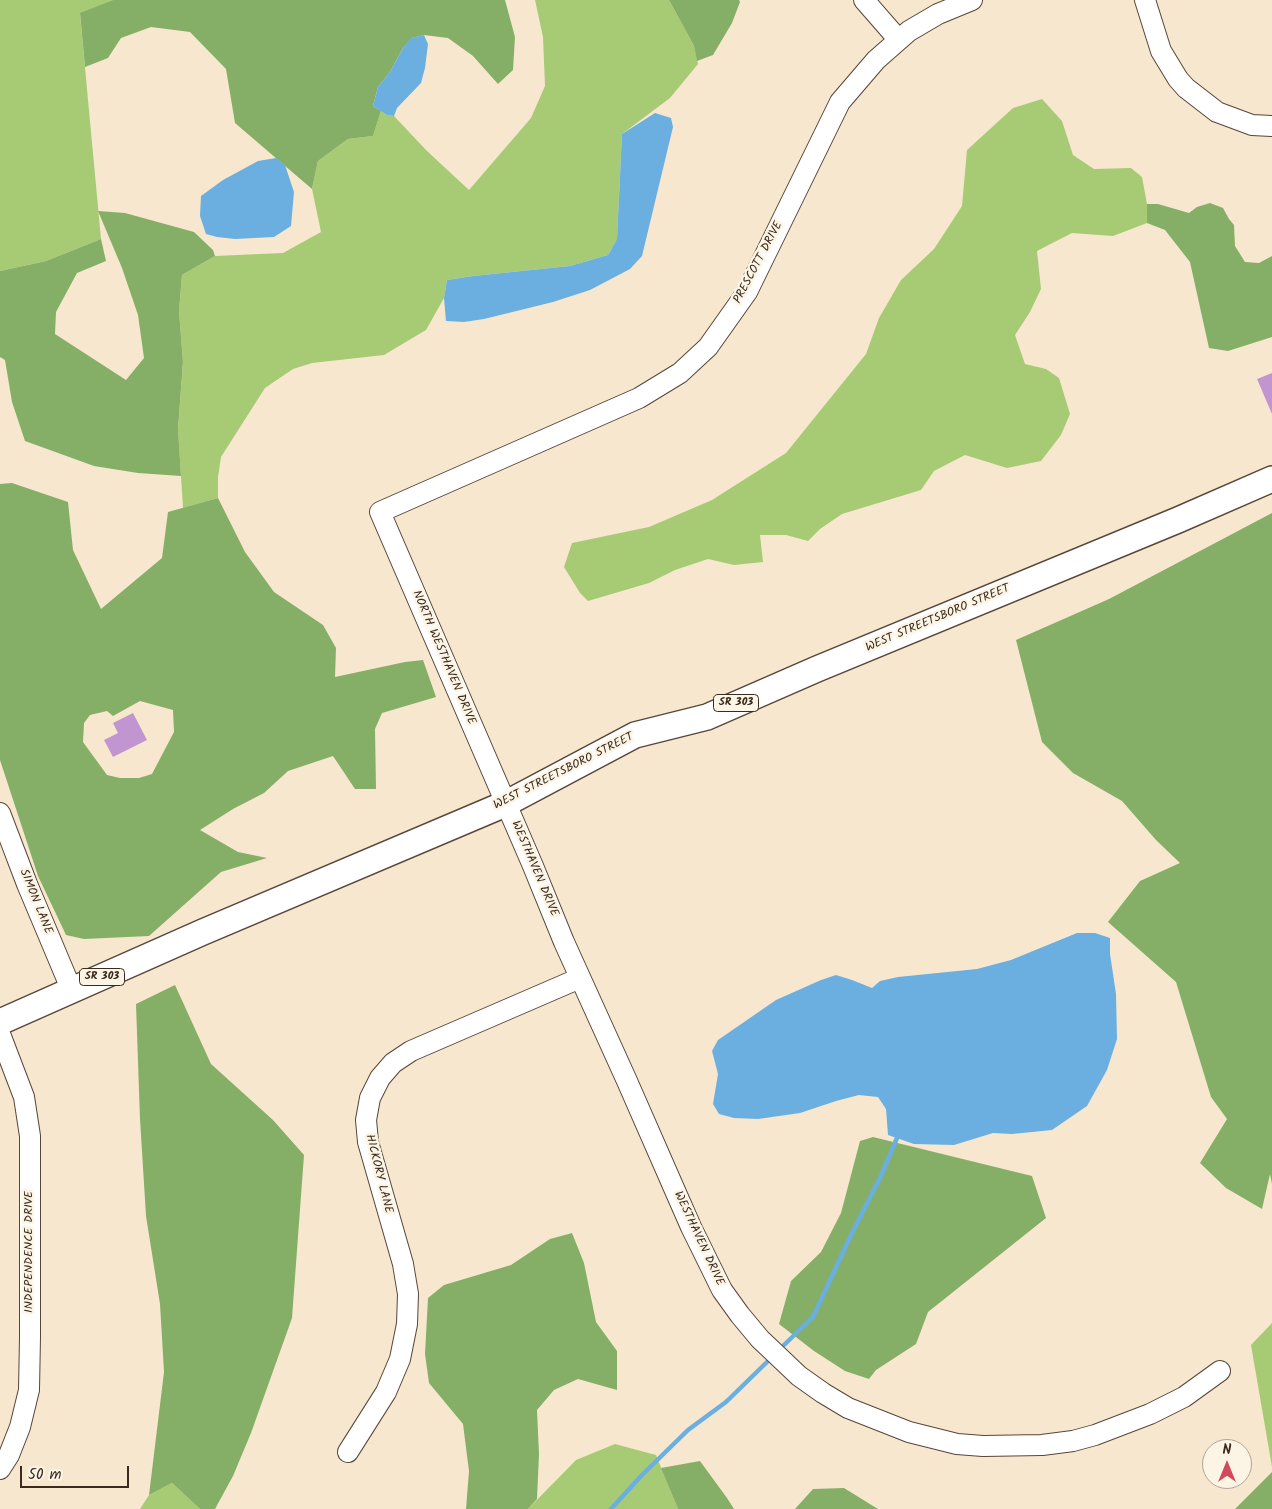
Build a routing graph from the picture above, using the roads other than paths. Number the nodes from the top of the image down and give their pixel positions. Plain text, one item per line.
1 (864, 0) edge
2 (972, 0) edge
3 (1145, 0) edge
4 (898, 39) junction
5 (1272, 126) edge
6 (1272, 479) edge
7 (380, 512) joint
8 (506, 804) junction
9 (0, 813) edge
10 (580, 978) junction
11 (72, 991) junction
12 (0, 1022) edge
13 (0, 1034) edge
14 (1220, 1371) dead end
15 (348, 1452) dead end
16 (0, 1469) edge

1 - 4 street
2 - 4 street, PRESCOTT DRIVE
3 - 5 street
4 - 7 street, PRESCOTT DRIVE
6 - 8 main road, WEST STREETSBORO STREET / SR 303
7 - 8 street, NORTH WESTHAVEN DRIVE
8 - 10 street, WESTHAVEN DRIVE
8 - 11 main road, WEST STREETSBORO STREET / SR 303
9 - 11 street, SIMON LANE
10 - 14 street, WESTHAVEN DRIVE
10 - 15 street, HICKORY LANE
11 - 12 main road, WEST STREETSBORO STREET / SR 303
13 - 16 street, INDEPENDENCE DRIVE

